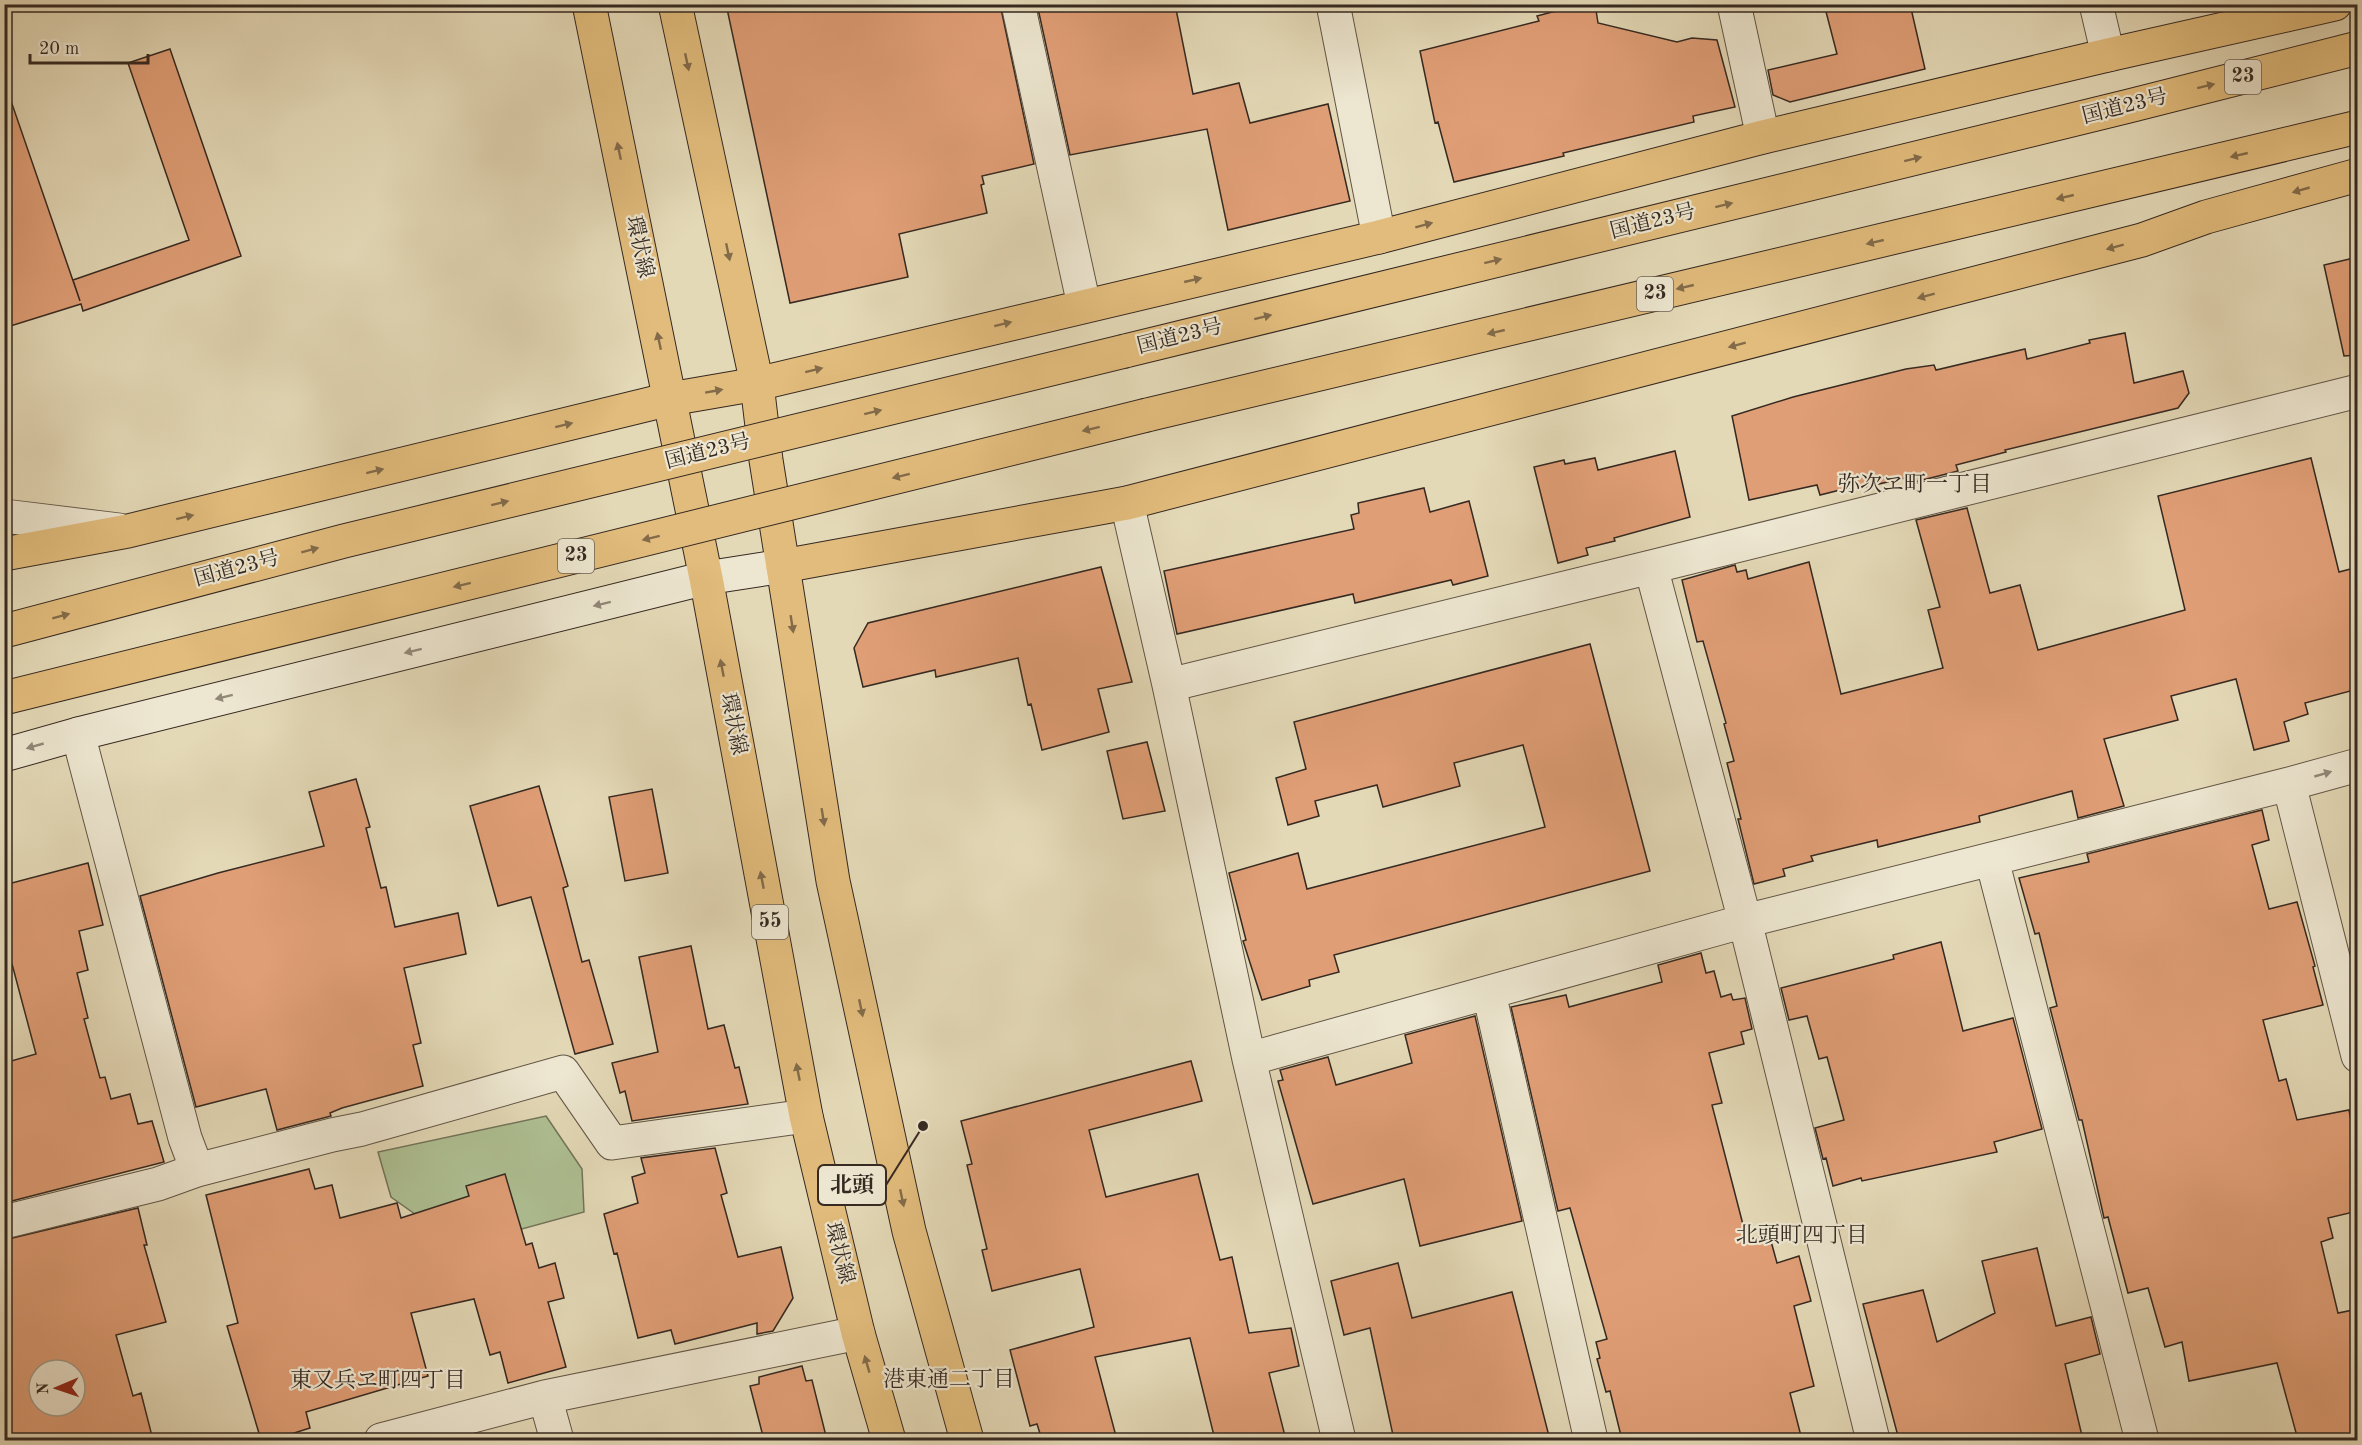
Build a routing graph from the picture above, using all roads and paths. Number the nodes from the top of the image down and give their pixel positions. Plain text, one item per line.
1 (589, 4) edge
2 (675, 4) edge
3 (1018, 4) edge
4 (1333, 4) edge
5 (1734, 4) edge
6 (2096, 4) edge
7 (2335, 4) edge
8 (2358, 48) edge
9 (2108, 55) junction
10 (2358, 127) edge
11 (1763, 137) junction
12 (2358, 175) edge
13 (1379, 237) junction
14 (1084, 305) junction
15 (757, 384) junction
16 (2358, 391) edge
17 (670, 399) junction
18 (1127, 503) junction
19 (4, 516) edge
20 (128, 531) junction
21 (4, 554) edge
22 (783, 566) junction
23 (1651, 567) junction
24 (706, 578) junction
25 (4, 631) edge
26 (1169, 685) junction
27 (4, 698) edge
28 (78, 734) junction
29 (4, 755) edge
30 (2358, 765) edge
31 (2289, 784) junction
32 (1992, 860) junction
33 (1745, 921) junction
34 (1489, 993) junction
35 (2358, 1056) edge
36 (1249, 1059) junction
37 (806, 1116) junction
38 (197, 1170) junction
39 (4, 1222) edge
40 (858, 1333) junction
41 (545, 1397) junction
42 (381, 1440) edge
43 (557, 1440) edge
44 (889, 1440) edge
45 (967, 1440) edge
46 (1339, 1440) edge
47 (1591, 1440) edge
48 (1874, 1440) edge
49 (2142, 1440) edge

17 -> 1 main road, 環状線
2 -> 15 main road
3 - 14 street
4 - 13 street
5 - 11 street
6 - 9 street
7 - 9 main road
25 -> 8 main road, 国道23号 / 23, bridge
9 - 11 main road
10 -> 27 main road, 23, bridge
13 -> 11 main road
12 -> 18 main road
14 -> 13 main road
15 -> 14 main road
17 -> 15 main road
15 - 22 main road
16 - 23 street
20 -> 17 main road
17 - 24 main road, 環状線 / 55
18 - 22 main road
18 - 26 street
19 - 20 street
20 - 21 main road
22 - 24 street
22 -> 45 main road
23 - 26 street
23 - 33 street
24 -> 28 street
37 -> 24 main road, 環状線 / 55
26 - 36 street
28 -> 29 street
28 - 38 street
31 -> 30 street
31 - 32 street
31 - 35 street
32 - 33 street
32 - 49 street
33 - 34 street
33 - 48 street
34 - 36 street
34 - 47 street
36 - 46 street
37 - 38 street
37 - 40 main road, 環状線 / 55
38 - 39 street
40 - 41 street
44 -> 40 main road, 環状線 / 55
41 - 42 street
41 - 43 street

